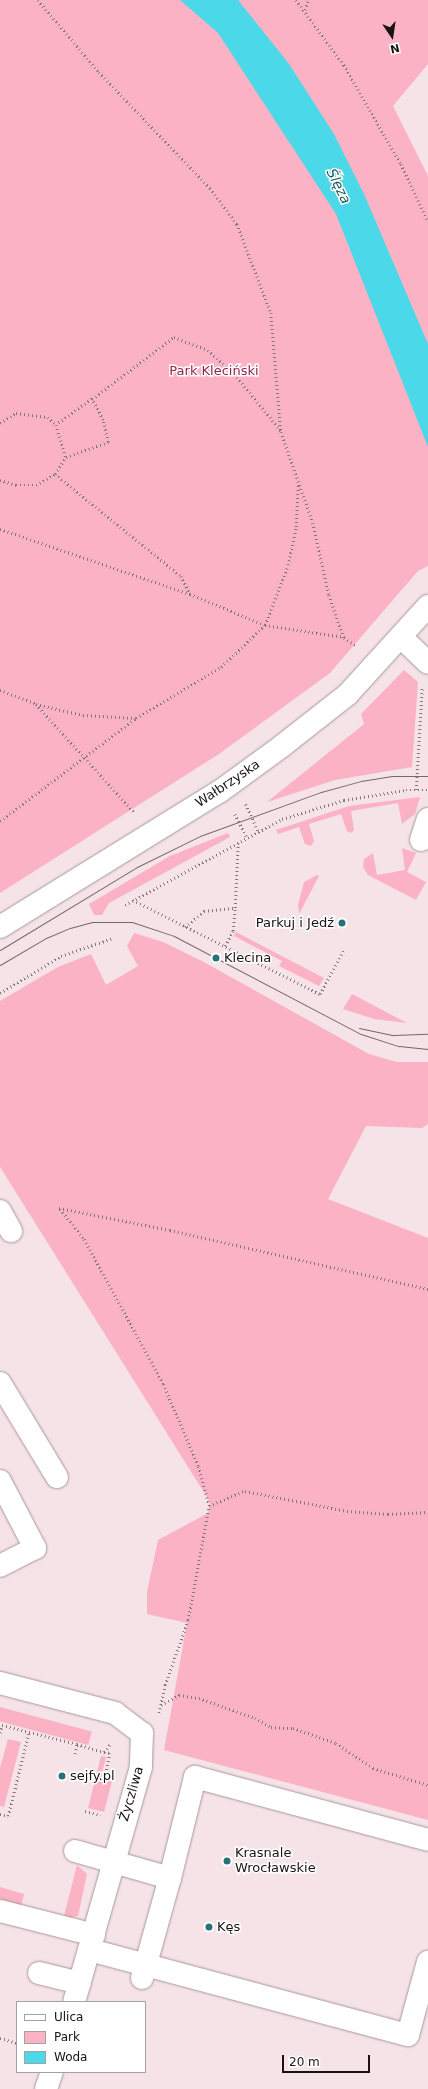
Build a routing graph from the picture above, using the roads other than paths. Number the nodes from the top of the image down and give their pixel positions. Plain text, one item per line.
1 (428, 606) edge
2 (401, 636) junction
3 (425, 672) edge
4 (428, 819) edge
5 (421, 840) dead end
6 (0, 927) edge
7 (0, 1211) edge
8 (11, 1231) dead end
9 (0, 1383) edge
10 (57, 1478) dead end
11 (0, 1481) edge
12 (0, 1566) edge
13 (0, 1683) edge
14 (428, 1840) edge
15 (75, 1851) dead end
16 (114, 1862) junction
17 (170, 1878) junction
18 (0, 1911) edge
19 (92, 1942) junction
20 (428, 1962) edge
21 (144, 1972) junction
22 (39, 1973) dead end
23 (77, 1992) edge
24 (52, 2073) edge
25 (46, 2089) edge

1 - 2 street, Wałbrzyska
2 - 3 street
2 - 6 street, Wałbrzyska
4 - 5 street
7 - 8 street
9 - 10 street
11 - 12 street
13 - 16 street, Życzliwa
14 - 17 street
15 - 16 street
16 - 17 street
16 - 19 street, Życzliwa
17 - 21 street
18 - 19 street
19 - 21 street
19 - 23 street, Życzliwa
20 - 21 street
22 - 23 street
24 - 25 street

